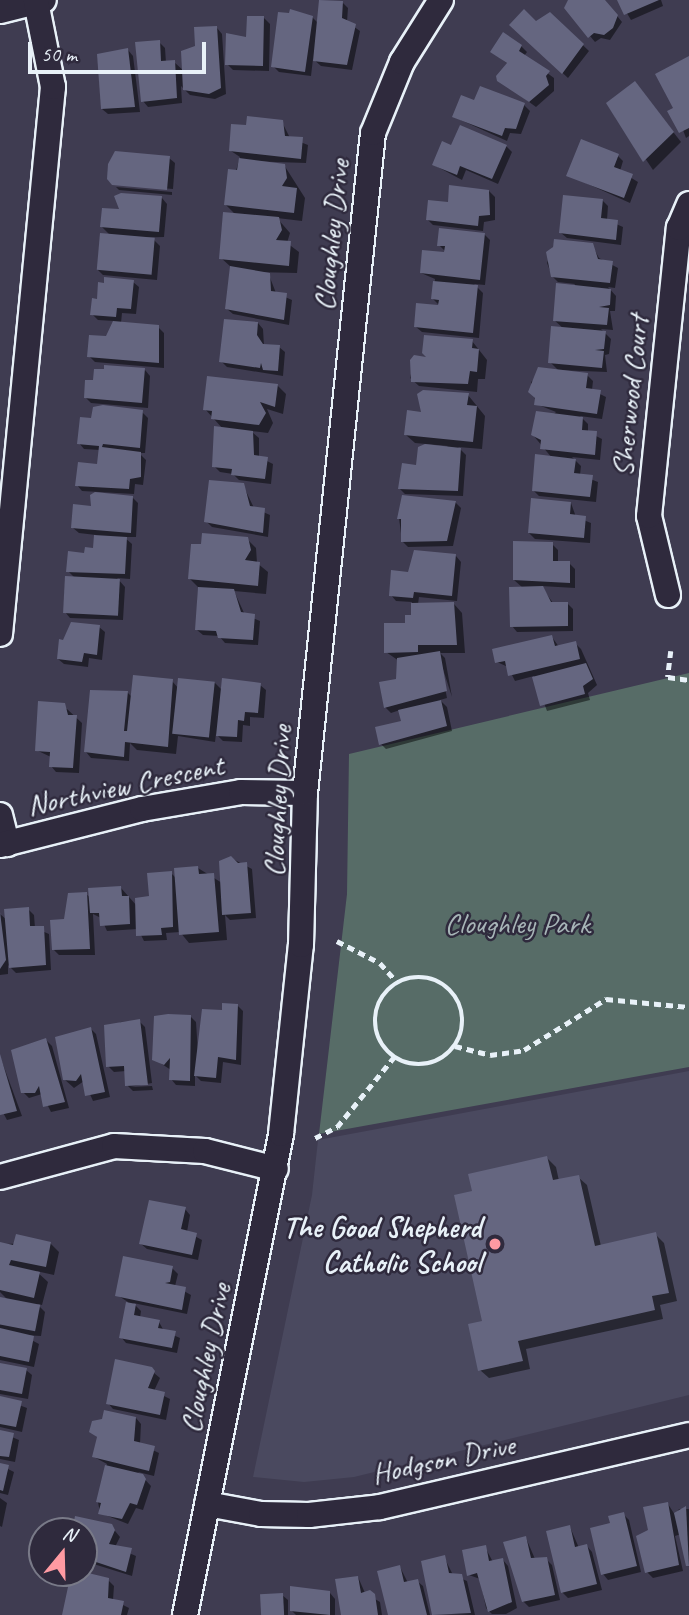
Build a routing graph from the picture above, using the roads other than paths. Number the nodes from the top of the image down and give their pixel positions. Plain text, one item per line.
1 (440, 0) edge
2 (40, 1) edge
3 (0, 11) edge
4 (689, 204) edge
5 (668, 595) dead end
6 (0, 634) edge
7 (305, 793) junction
8 (0, 815) edge
9 (4, 845) edge
10 (276, 1169) junction
11 (0, 1177) edge
12 (689, 1435) edge
13 (208, 1504) junction
14 (184, 1615) edge

1 - 7 street, Cloughley Drive
2 - 3 street
2 - 6 street
4 - 5 street, Sherwood Court
7 - 9 street, Northview Crescent
7 - 10 street, Cloughley Drive
8 - 9 street
10 - 11 street
10 - 13 street, Cloughley Drive
12 - 13 street, Hodgson Drive
13 - 14 street, Cloughley Drive

